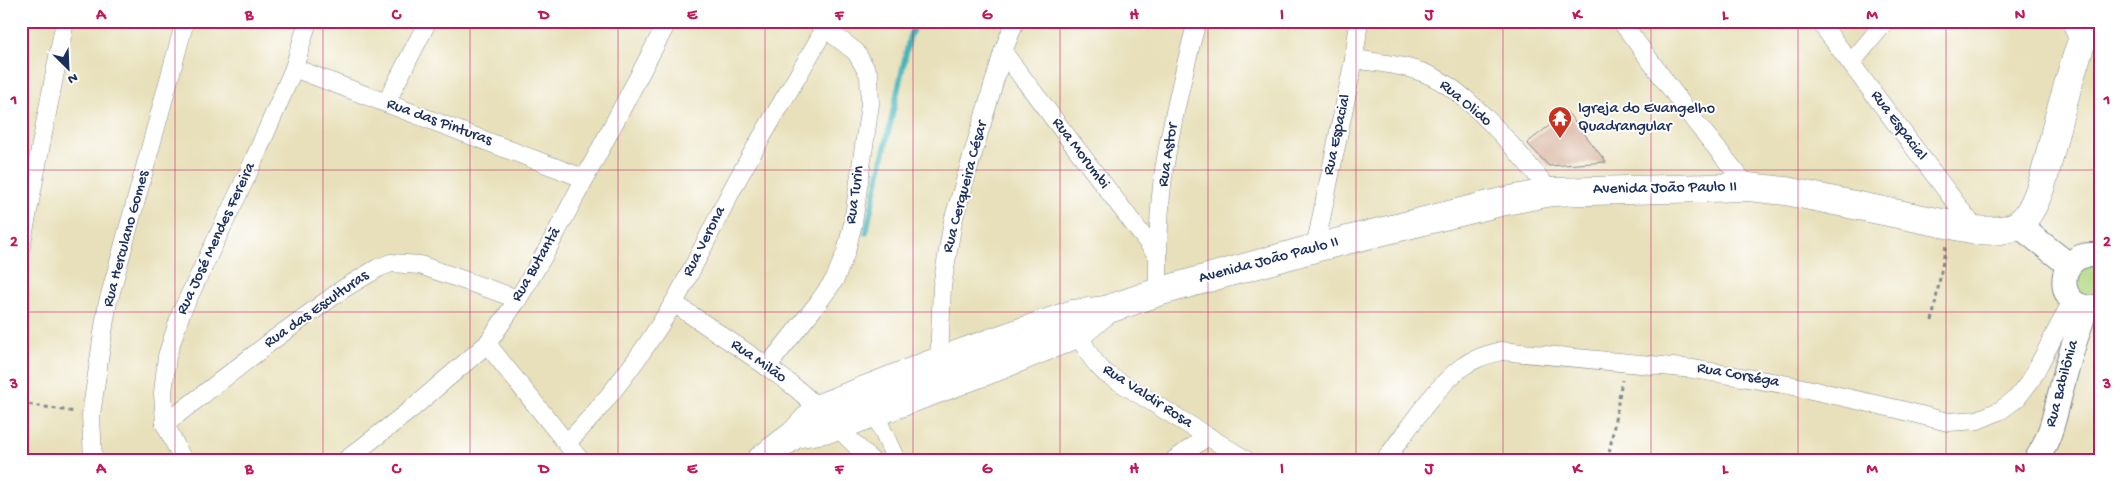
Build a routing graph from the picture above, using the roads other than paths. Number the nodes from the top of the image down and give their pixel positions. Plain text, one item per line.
1 (49, 21) edge
2 (185, 21) edge
3 (308, 21) edge
4 (428, 21) edge
5 (668, 21) edge
6 (1016, 21) edge
7 (1197, 21) edge
8 (1359, 21) edge
9 (1621, 21) edge
10 (1819, 21) edge
11 (1886, 21) edge
12 (821, 24) edge
13 (2080, 29) edge
14 (62, 30) edge
15 (1003, 52) junction
16 (1354, 59) junction
17 (1851, 64) junction
18 (294, 68) junction
19 (386, 103) junction
20 (583, 178) junction
21 (1748, 188) junction
22 (1550, 192) junction
23 (2018, 225) junction
24 (1976, 230) junction
25 (21, 247) edge
26 (1315, 248) junction
27 (2100, 255) edge
28 (1158, 256) junction
29 (2069, 265) junction
30 (1158, 292) junction
31 (518, 299) junction
32 (674, 303) junction
33 (2086, 305) edge
34 (1076, 324) junction
35 (487, 344) junction
36 (767, 367) junction
37 (943, 373) junction
38 (869, 402) junction
39 (828, 418) junction
40 (165, 424) junction
41 (1208, 436) junction
42 (567, 443) junction
43 (93, 460) edge
44 (183, 460) edge
45 (346, 460) edge
46 (580, 460) edge
47 (761, 460) edge
48 (872, 460) edge
49 (896, 460) edge
50 (1174, 460) edge
51 (1246, 460) edge
52 (1384, 460) edge
53 (2036, 460) edge

1 - 14 street
2 - 43 street, Rua Herculano Gomes
3 - 18 street, Rua José Mendes Fereira
4 - 19 street
5 - 20 street, Rua Butantã
6 - 15 street, Rua Cerqueira César
7 - 28 street, Rua Astor
8 - 16 street, Rua Espacial
9 - 21 street
10 - 17 street, Rua Espacial
11 - 17 street
12 - 32 street, Rua Verona
12 - 36 street, Rua Turin
13 - 23 main road
14 - 25 street
15 - 28 street, Rua Morumbi
15 - 37 street, Rua Cerqueira César
16 - 22 street, Rua Olido
16 - 26 street, Rua Espacial
17 - 24 street, Rua Espacial
18 - 19 street, Rua das Pinturas
18 - 40 street, Rua José Mendes Fereira
19 - 20 street, Rua das Pinturas
20 - 31 street, Rua Butantã
21 - 22 main road, Avenida João Paulo II
21 - 24 main road, Avenida João Paulo II
22 - 26 main road, Avenida João Paulo II
23 - 24 main road, Avenida João Paulo II
23 - 29 street
26 - 30 main road, Avenida João Paulo II
27 - 29 street
28 - 30 street, Rua Astor
29 - 33 street
30 - 34 main road, Avenida João Paulo II
31 - 35 street, Rua Butantã
31 - 40 street, Rua das Esculturas
32 - 36 street, Rua Milão
32 - 42 street, Rua Verona
33 - 52 street, Rua Corséga
33 - 53 street, Rua Babilônia
34 - 37 main road, Avenida João Paulo II
34 - 41 street, Rua Valdir Rosa
35 - 42 street
35 - 45 street, Rua Butantã
36 - 39 street, Rua Milão
37 - 38 main road, Avenida João Paulo II
38 - 39 main road, Avenida João Paulo II
38 - 49 street
39 - 47 main road, Avenida João Paulo II
39 - 48 street, Rua Milão
40 - 44 street, Rua José Mendes Fereira
41 - 50 street
41 - 51 street, Rua Valdir Rosa
42 - 46 street

